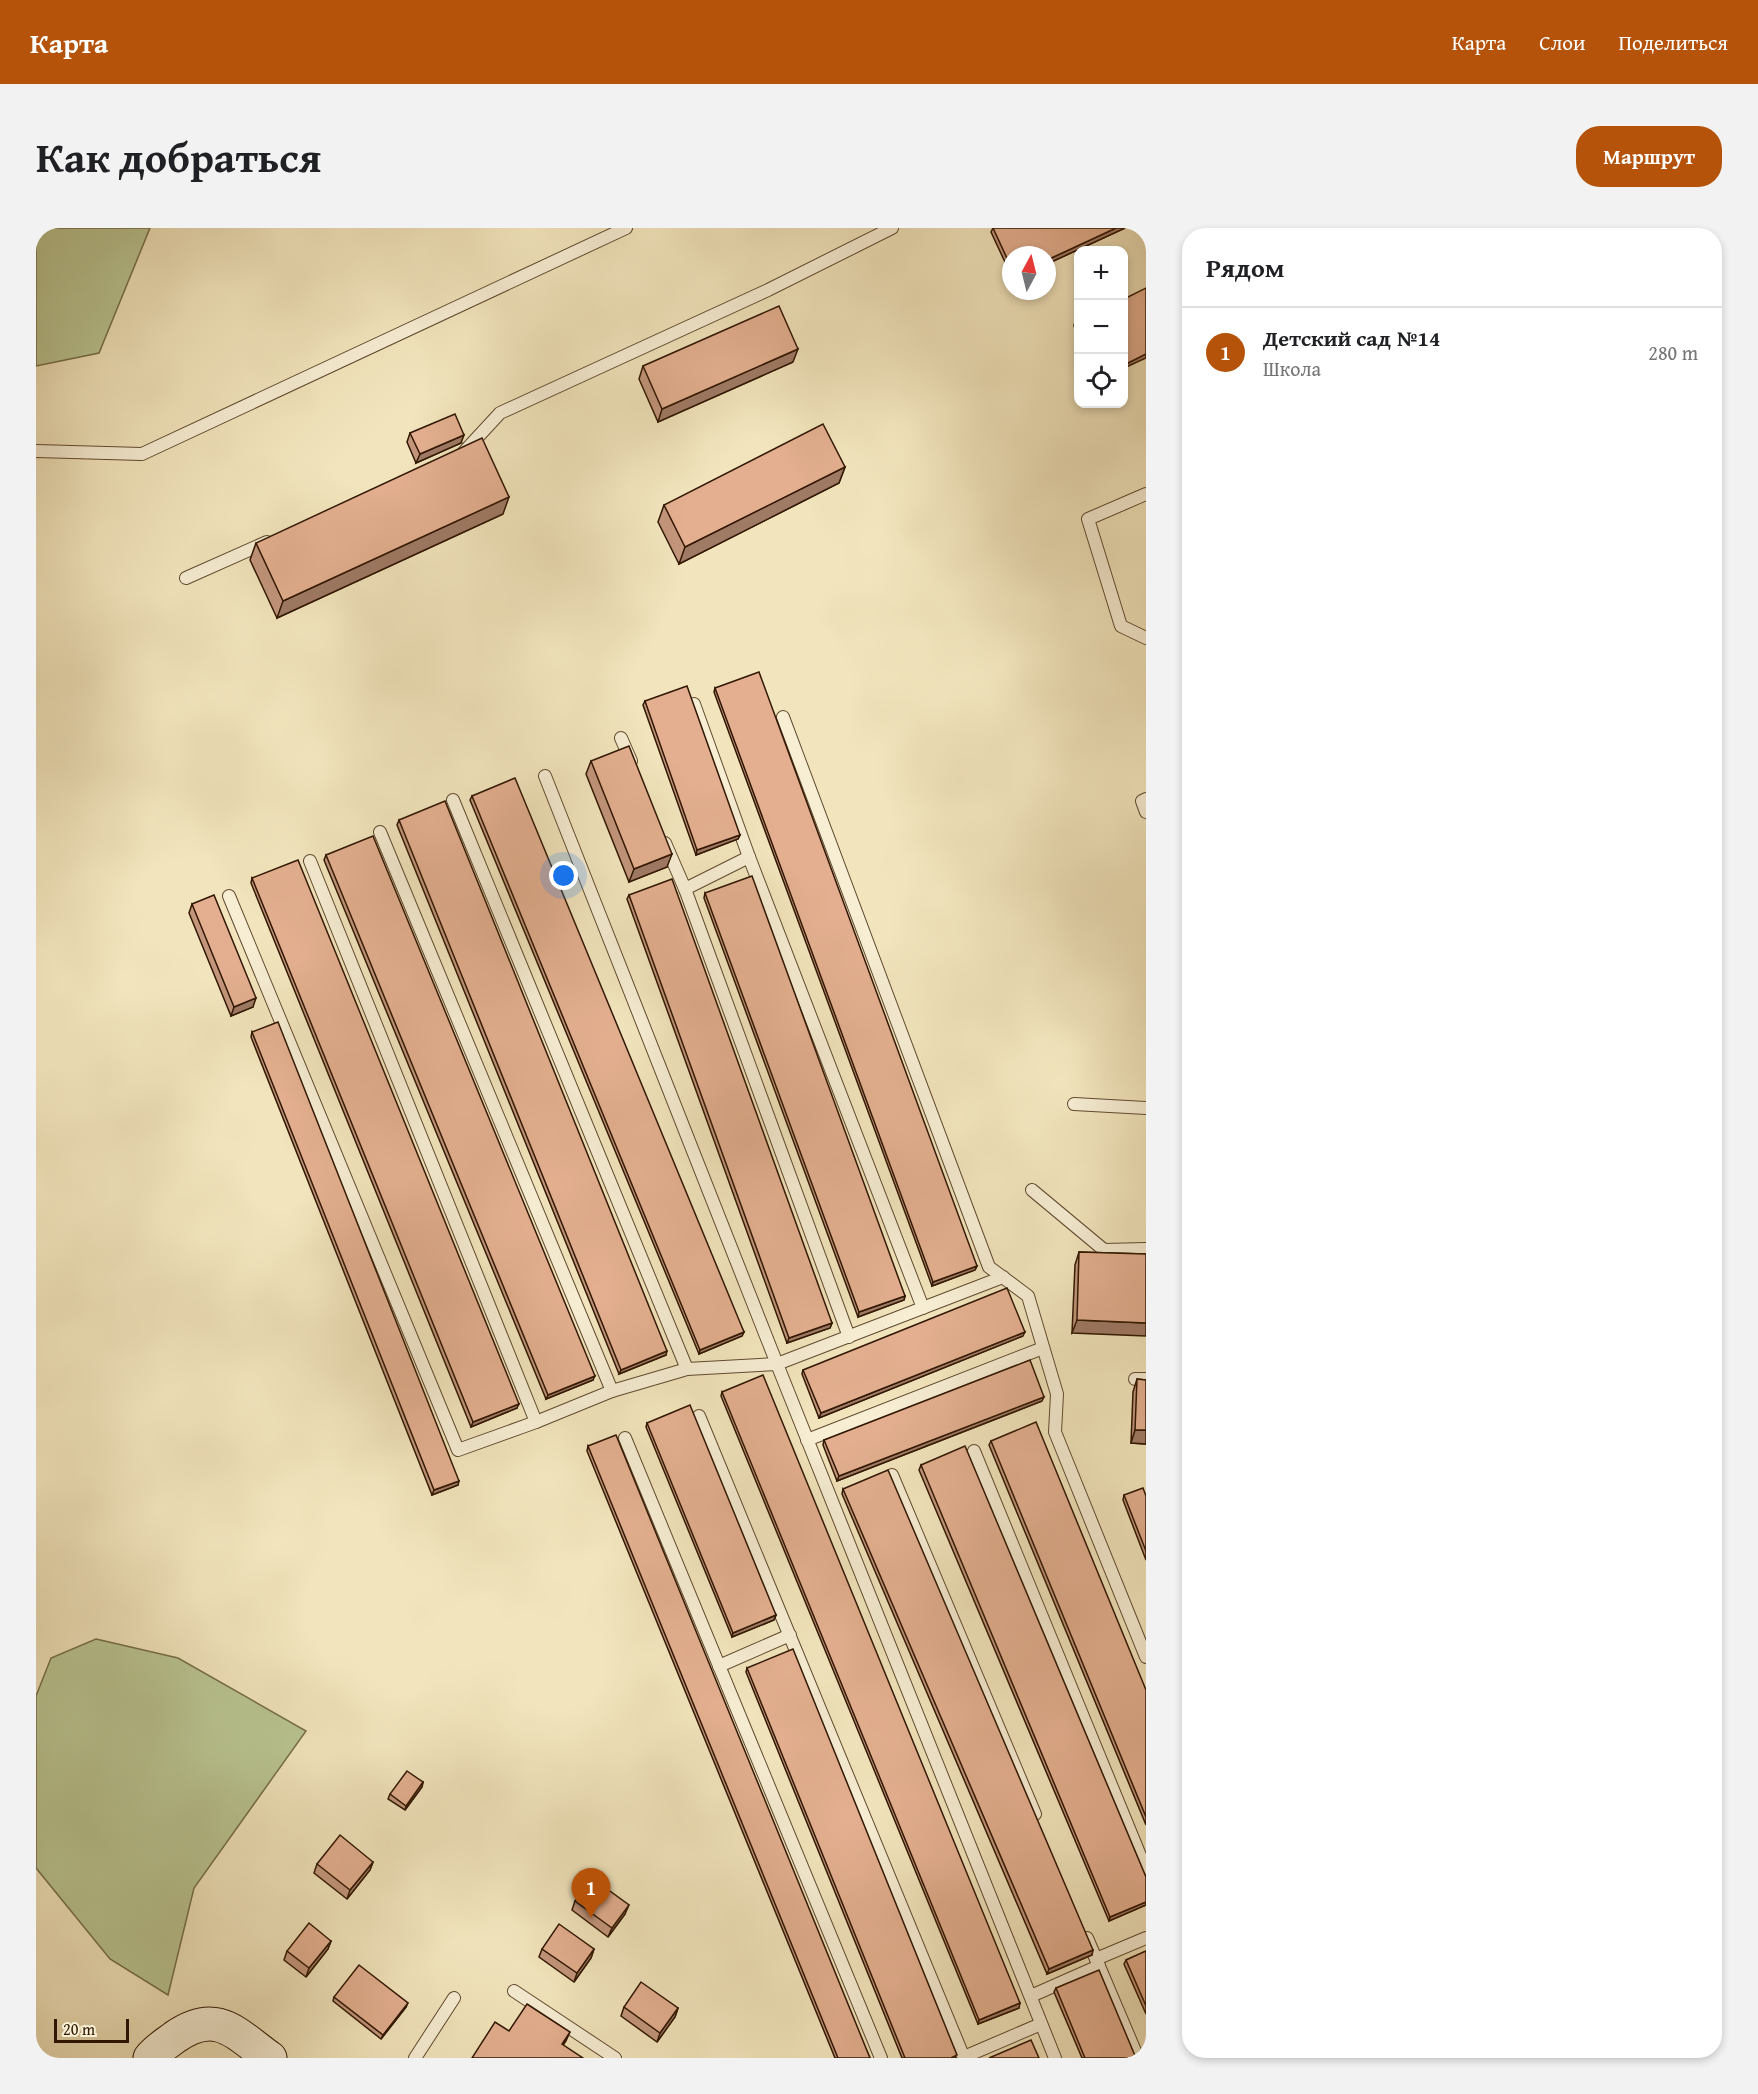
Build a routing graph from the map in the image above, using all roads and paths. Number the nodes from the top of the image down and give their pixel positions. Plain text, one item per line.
1 (627, 228) edge
2 (892, 228) edge
3 (36, 451) edge
4 (452, 459) edge
5 (1146, 494) edge
6 (283, 535) edge
7 (186, 578) dead end
8 (1146, 638) edge
9 (694, 704) edge
10 (783, 717) dead end
11 (621, 738) dead end
12 (635, 770) edge
13 (545, 776) dead end
14 (1146, 799) edge
15 (453, 800) dead end
16 (1146, 812) edge
17 (380, 832) dead end
18 (662, 835) edge
19 (749, 857) junction
20 (310, 861) dead end
21 (685, 889) junction
22 (229, 896) dead end
23 (1074, 1104) dead end
24 (1146, 1108) edge
25 (1032, 1190) dead end
26 (1146, 1249) edge
27 (1003, 1277) junction
28 (923, 1308) junction
29 (849, 1337) junction
30 (1043, 1348) junction
31 (777, 1365) junction
32 (687, 1369) junction
33 (612, 1391) junction
34 (699, 1416) dead end
35 (536, 1422) junction
36 (625, 1438) dead end
37 (807, 1440) junction
38 (974, 1451) dead end
39 (892, 1475) edge
40 (790, 1635) junction
41 (1146, 1657) edge
42 (719, 1666) junction
43 (1040, 1827) edge
44 (1146, 1870) edge
45 (1082, 1926) edge
46 (1146, 1938) edge
47 (1097, 1962) junction
48 (514, 1991) dead end
49 (1030, 1996) junction
50 (454, 1998) dead end
51 (1041, 2024) junction
52 (150, 2058) edge
53 (270, 2058) edge
54 (415, 2058) edge
55 (615, 2058) edge
56 (882, 2058) edge
57 (964, 2058) edge
58 (1055, 2058) edge
59 (1138, 2058) edge

1 - 3 lane
2 - 4 lane
5 - 8 lane
6 - 7 lane
9 - 19 lane
10 - 27 lane
11 - 12 lane
13 - 31 lane
14 - 16 lane
15 - 32 lane
17 - 33 lane
18 - 21 lane
19 - 21 lane
19 - 28 lane
20 - 35 lane
21 - 29 lane
22 - 35 lane
23 - 24 lane
25 - 26 lane
27 - 28 lane
27 - 30 lane
28 - 29 lane
29 - 31 lane
30 - 37 lane
30 - 41 lane
31 - 32 lane
31 - 37 lane
32 - 33 lane
33 - 35 lane
34 - 40 lane
36 - 42 lane
37 - 49 lane
38 - 44 lane
39 - 43 lane
40 - 42 lane
40 - 57 lane
42 - 56 lane
45 - 47 lane
46 - 47 lane
47 - 49 lane
47 - 59 lane
48 - 55 lane
49 - 51 lane
50 - 54 lane
51 - 57 lane
51 - 58 lane
52 - 53 street

